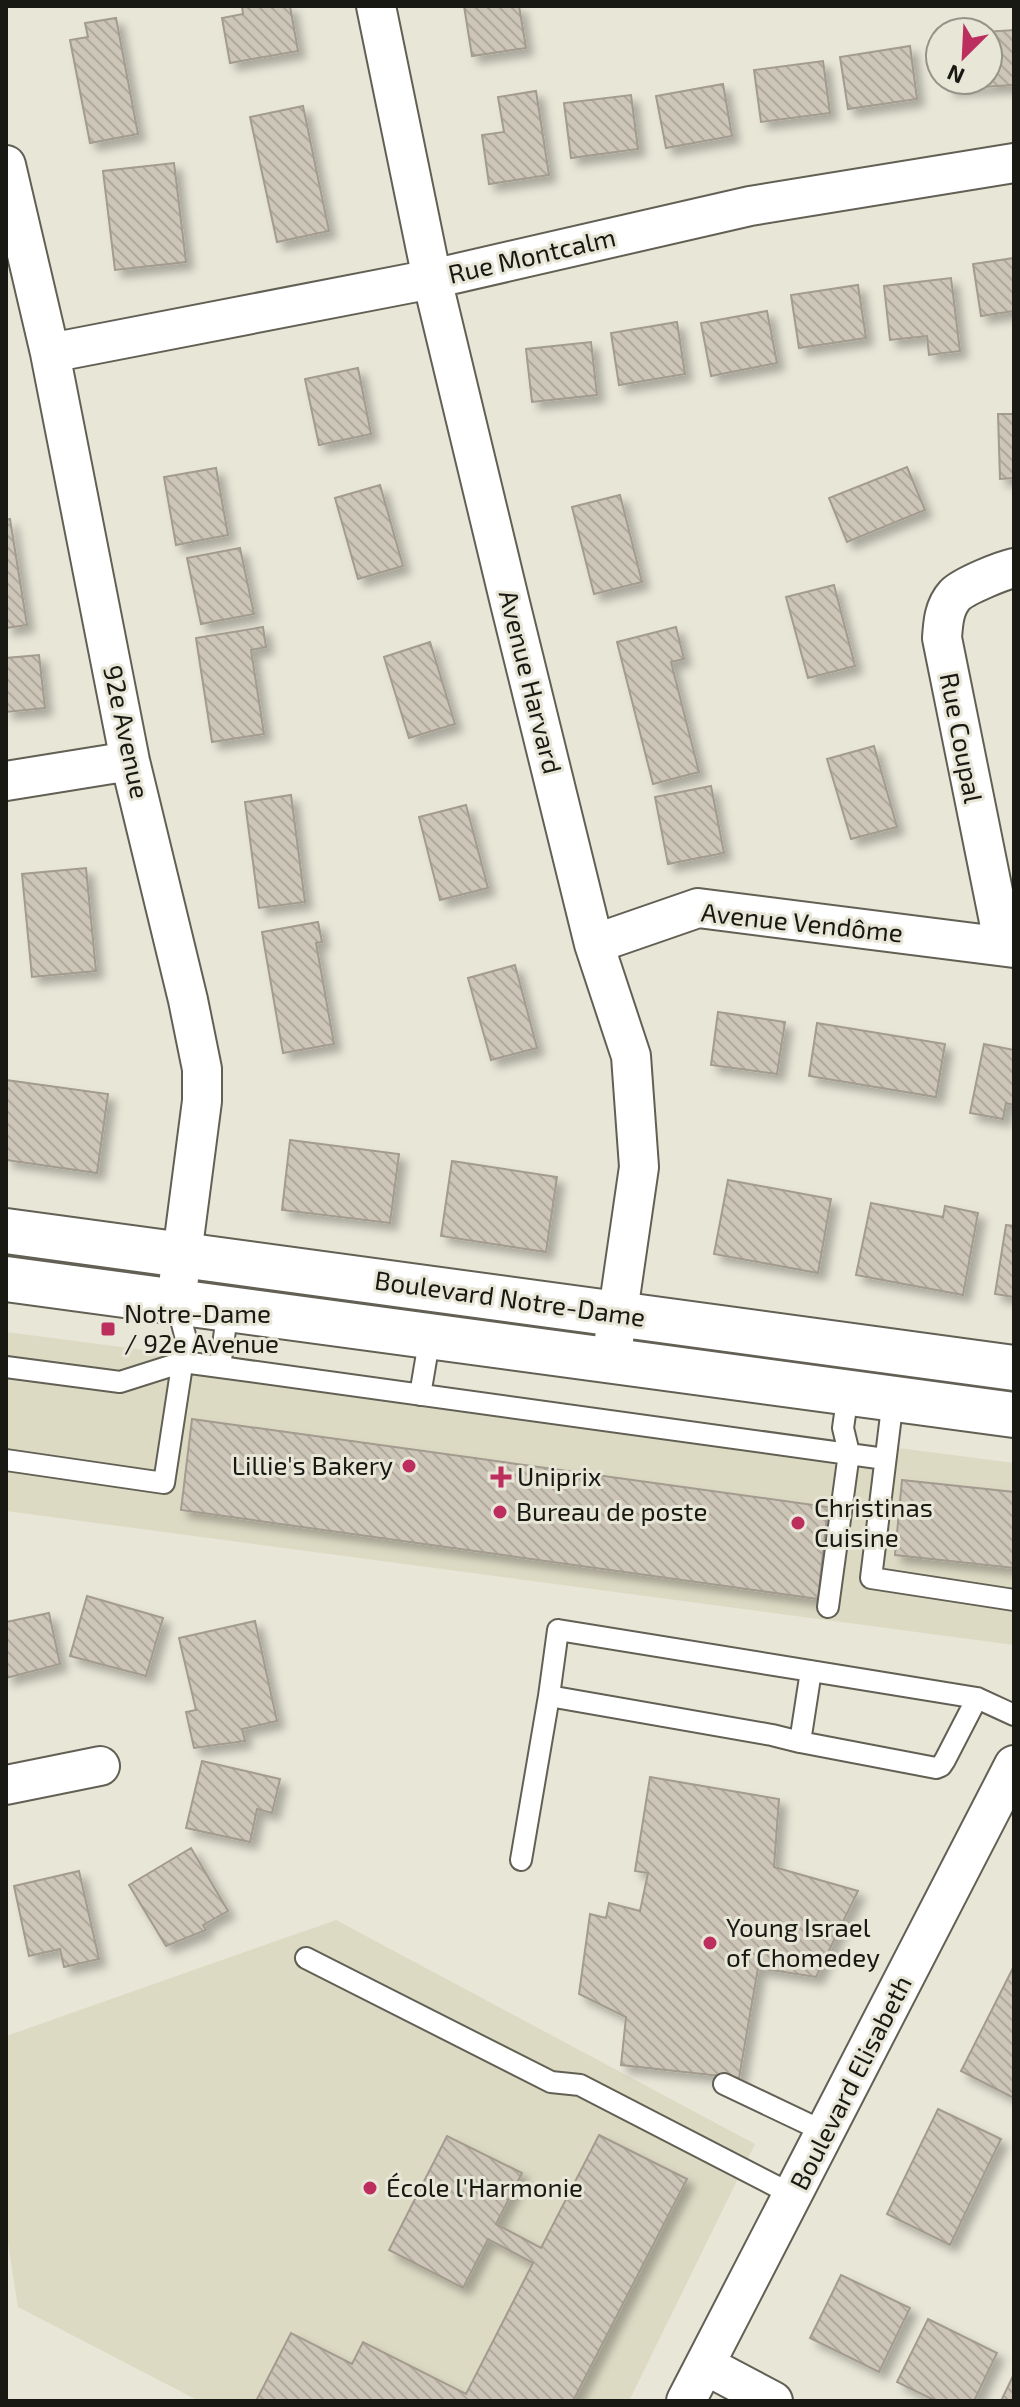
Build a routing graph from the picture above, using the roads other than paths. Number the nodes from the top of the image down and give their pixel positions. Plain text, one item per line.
1 (376, 6) edge
2 (1014, 163) edge
3 (6, 165) edge
4 (432, 279) junction
5 (50, 353) junction
6 (1014, 568) edge
7 (130, 761) junction
8 (6, 781) edge
9 (594, 944) junction
10 (1009, 947) edge
11 (6, 1231) edge
12 (183, 1255) junction
13 (6, 1279) edge
14 (176, 1301) junction
15 (228, 1308) junction
16 (618, 1315) junction
17 (430, 1336) junction
18 (611, 1360) junction
19 (183, 1362) junction
20 (6, 1367) edge
21 (220, 1367) junction
22 (1014, 1368) edge
23 (848, 1393) junction
24 (420, 1395) junction
25 (893, 1399) junction
26 (1014, 1415) edge
27 (849, 1453) junction
28 (885, 1459) junction
29 (6, 1460) edge
30 (1014, 1600) edge
31 (828, 1607) dead end
32 (811, 1671) junction
33 (549, 1696) junction
34 (977, 1698) junction
35 (1014, 1715) edge
36 (800, 1742) junction
37 (1014, 1765) edge
38 (100, 1766) dead end
39 (6, 1785) edge
40 (521, 1860) dead end
41 (306, 1958) dead end
42 (724, 2084) dead end
43 (825, 2132) junction
44 (793, 2195) junction
45 (705, 2365) junction
46 (686, 2401) edge
47 (773, 2401) edge

1 - 4 street, Avenue Harvard
2 - 4 street, Rue Montcalm
3 - 5 street, 92e Avenue
4 - 5 street, Rue Montcalm
4 - 9 street, Avenue Harvard
5 - 7 street, 92e Avenue
6 - 10 street, Rue Coupal
7 - 8 street
7 - 12 street, 92e Avenue
9 - 10 street, Avenue Vendôme
9 - 16 street, Avenue Harvard
11 - 12 street, Boulevard Notre-Dame
12 - 14 street, 92e Avenue
12 - 16 street, Boulevard Notre-Dame
13 - 14 street, Boulevard Notre-Dame
14 - 15 street, Boulevard Notre-Dame
14 - 19 lane
15 - 17 street, Boulevard Notre-Dame
15 - 21 lane
16 - 18 street, Avenue Harvard
16 - 22 street, Boulevard Notre-Dame
17 - 18 street, Boulevard Notre-Dame
17 - 24 lane
18 - 23 street, Boulevard Notre-Dame
19 - 20 lane
19 - 21 lane
19 - 29 lane
21 - 24 lane
23 - 25 street, Boulevard Notre-Dame
23 - 27 lane
24 - 27 lane
25 - 26 street, Boulevard Notre-Dame
25 - 28 lane
27 - 28 lane
27 - 31 lane
28 - 30 lane
32 - 33 lane
32 - 34 lane
32 - 36 lane
33 - 36 lane
33 - 40 lane
34 - 35 lane
34 - 36 lane
37 - 43 street, Boulevard Elisabeth
38 - 39 street
41 - 44 lane
42 - 43 lane
43 - 44 street, Boulevard Elisabeth
44 - 45 street, Boulevard Elisabeth
45 - 46 street, Boulevard Elisabeth
45 - 47 street

